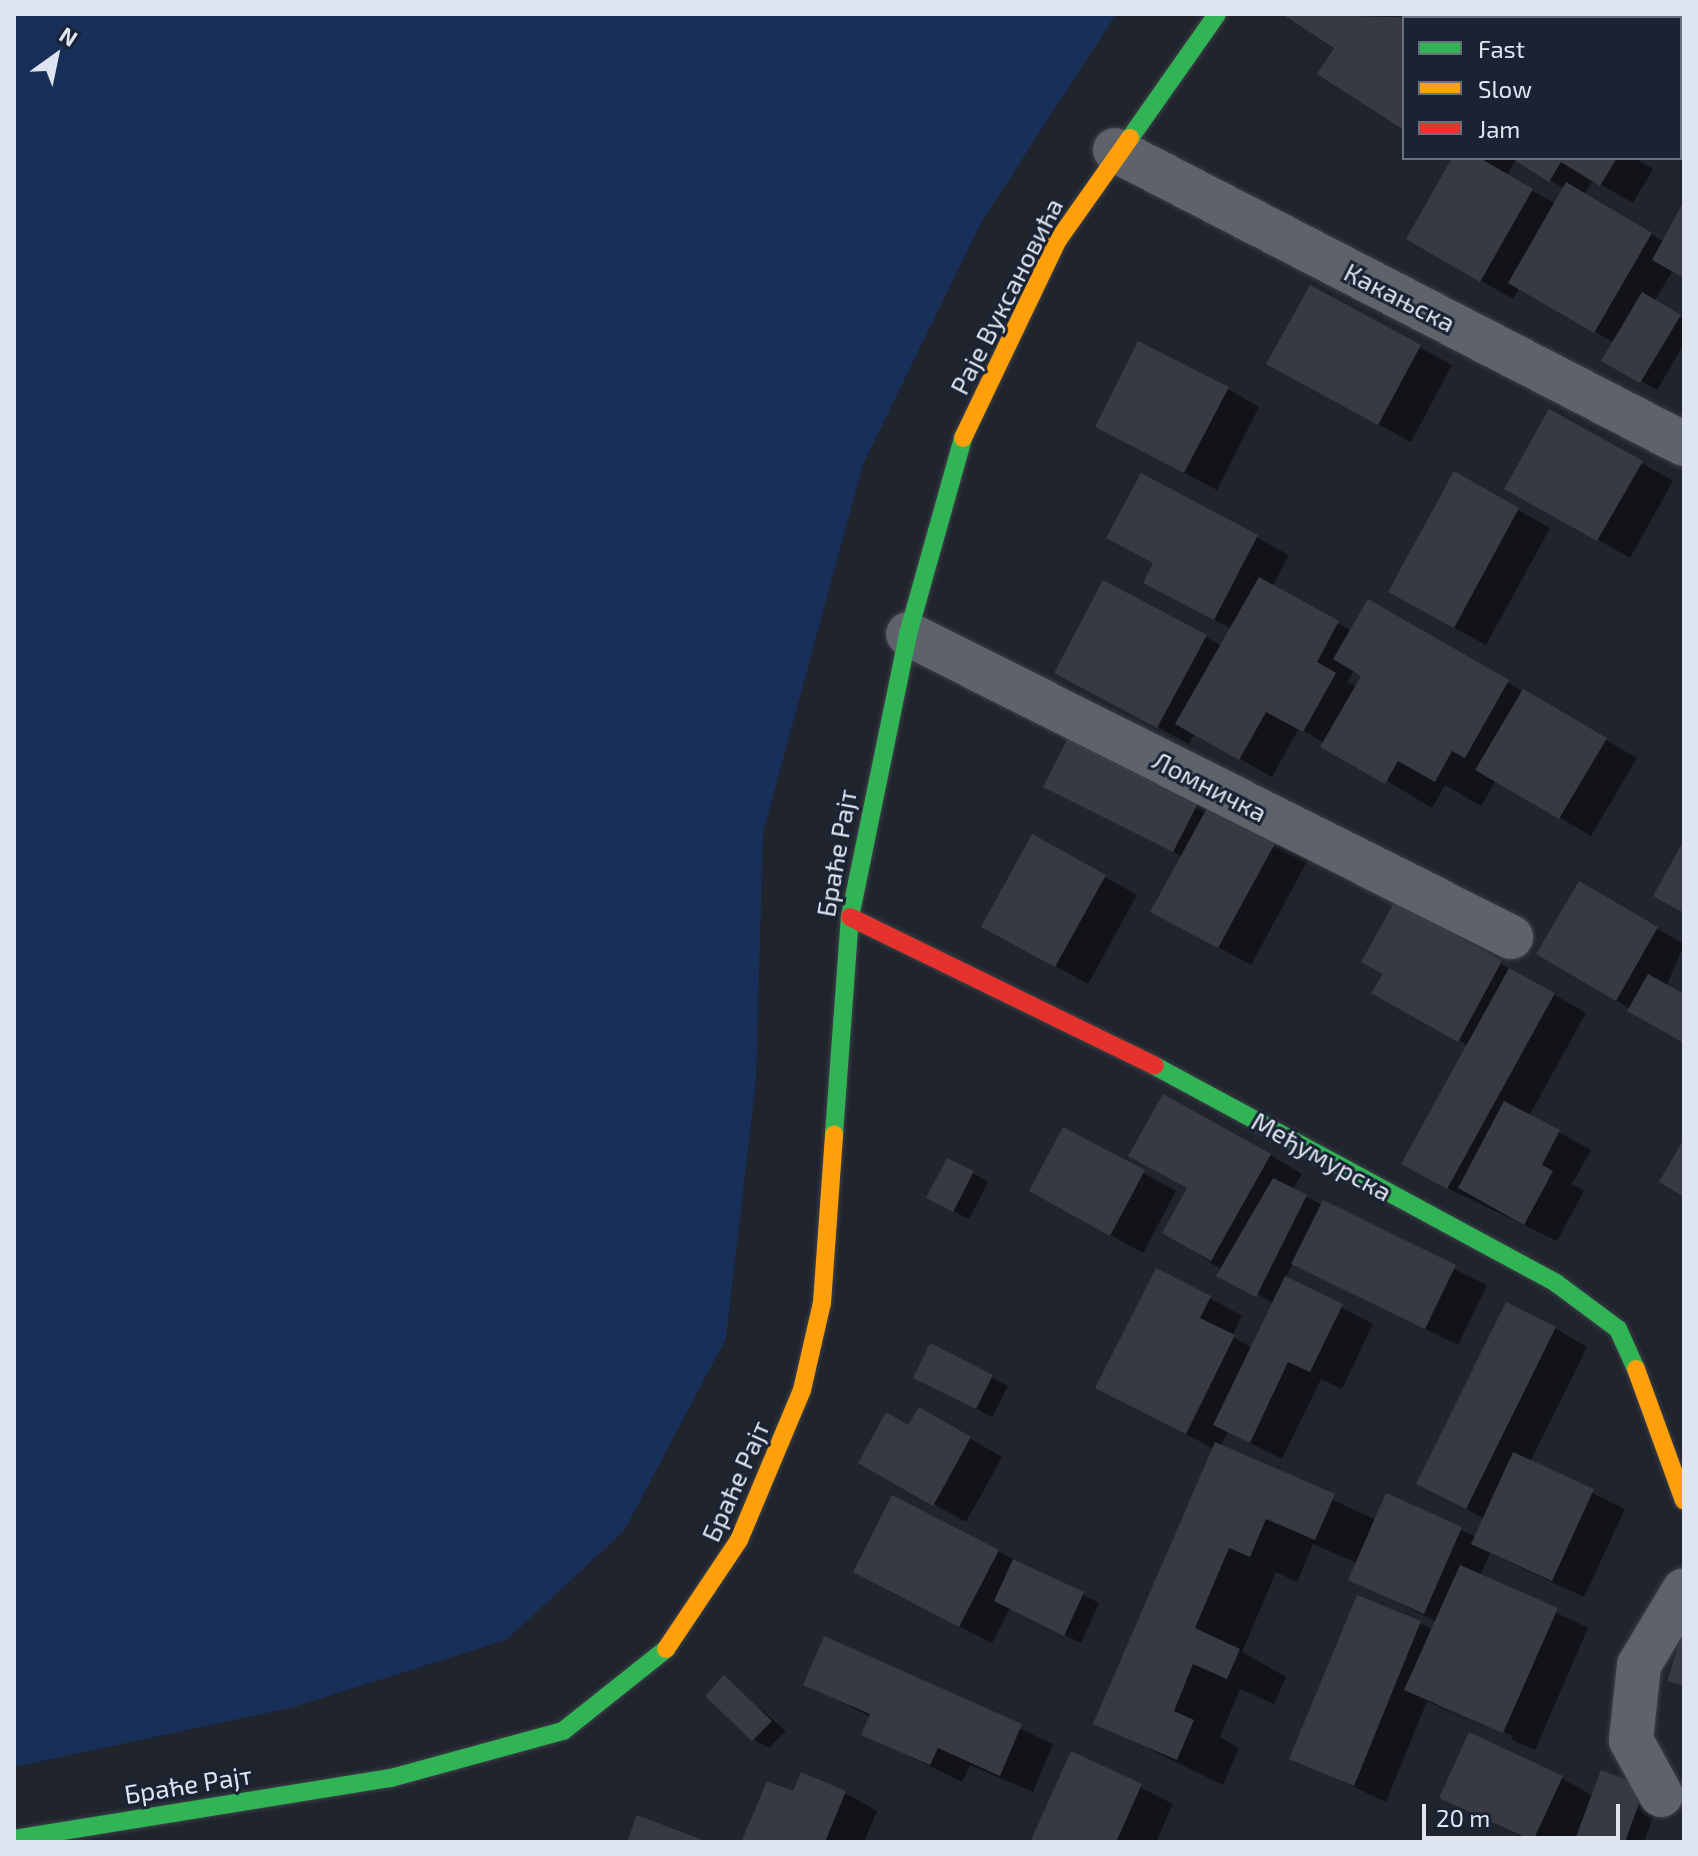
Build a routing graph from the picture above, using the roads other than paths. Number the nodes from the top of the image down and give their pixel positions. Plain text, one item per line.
1 (1217, 14) edge
2 (1115, 150) junction
3 (1684, 444) edge
4 (908, 634) junction
5 (850, 917) junction
6 (1511, 937) dead end
7 (1684, 1501) edge
8 (1684, 1590) edge
9 (1661, 1795) dead end
10 (14, 1839) edge

1 - 2 street, Раје Вуксановића
2 - 3 street, Какањска
2 - 4 street, Раје Вуксановића
4 - 5 street, Браће Рајт
4 - 6 street, Ломничка
5 - 7 street, Међумурска
5 - 10 street, Браће Рајт
8 - 9 street

